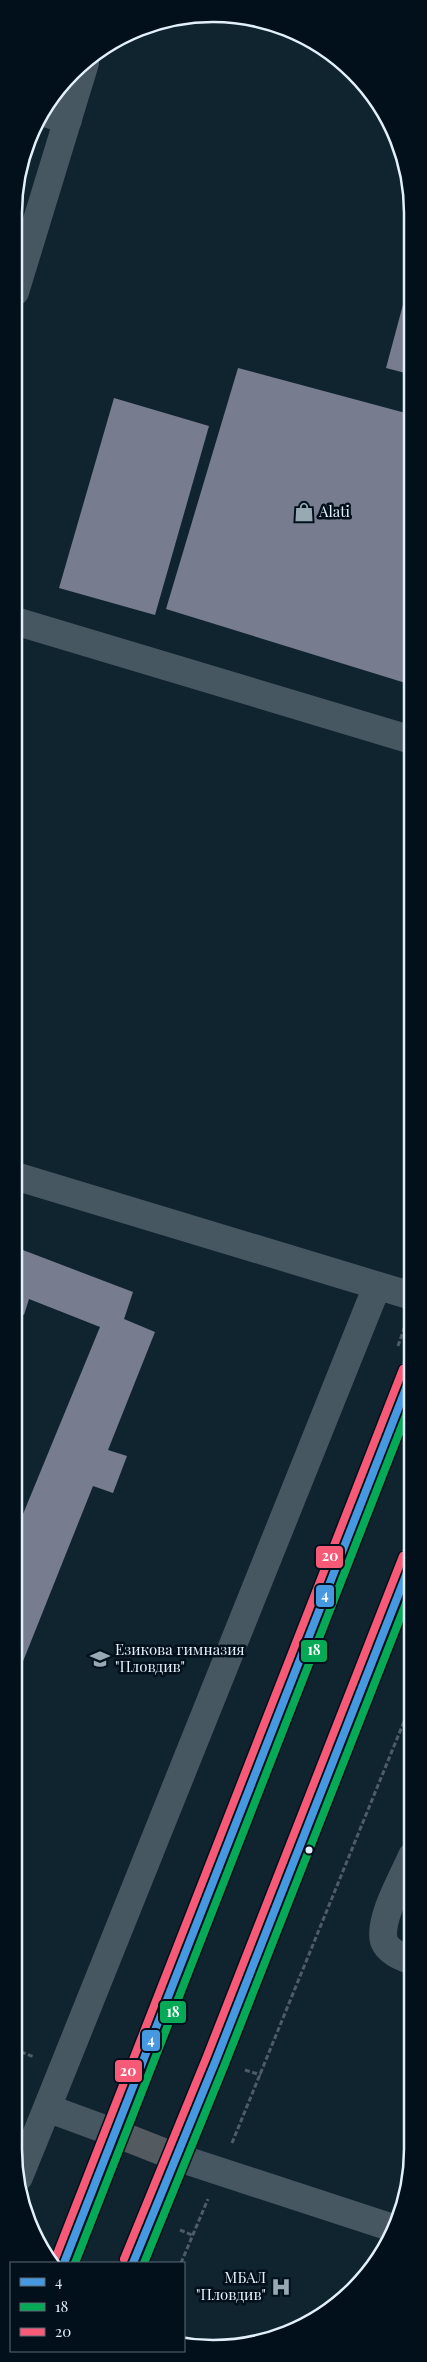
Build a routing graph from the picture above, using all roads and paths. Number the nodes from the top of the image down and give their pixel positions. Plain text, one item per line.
1 (81, 75) edge
2 (50, 115) edge
3 (68, 120) junction
4 (22, 269) edge
5 (22, 623) edge
6 (404, 738) edge
7 (22, 1178) edge
8 (377, 1286) junction
9 (404, 1294) edge
10 (404, 1393) edge
11 (404, 1580) edge
12 (404, 1722) edge
13 (404, 1875) edge
14 (404, 1958) edge
15 (47, 2108) junction
16 (115, 2133) junction
17 (176, 2157) junction
18 (24, 2168) edge
19 (220, 2173) junction
20 (388, 2226) edge
21 (64, 2262) edge
22 (133, 2262) edge
23 (181, 2262) edge

1 - 3 street
2 - 3 street
3 - 4 street
5 - 6 street
7 - 8 street
8 - 9 street
8 - 15 street
10 - 16 main road
11 - 17 main road
12 - 19 path
13 - 14 street
15 - 16 street
15 - 18 street
16 - 17 main road
16 - 21 main road
17 - 19 street
17 - 22 main road
19 - 20 street
19 - 23 path

